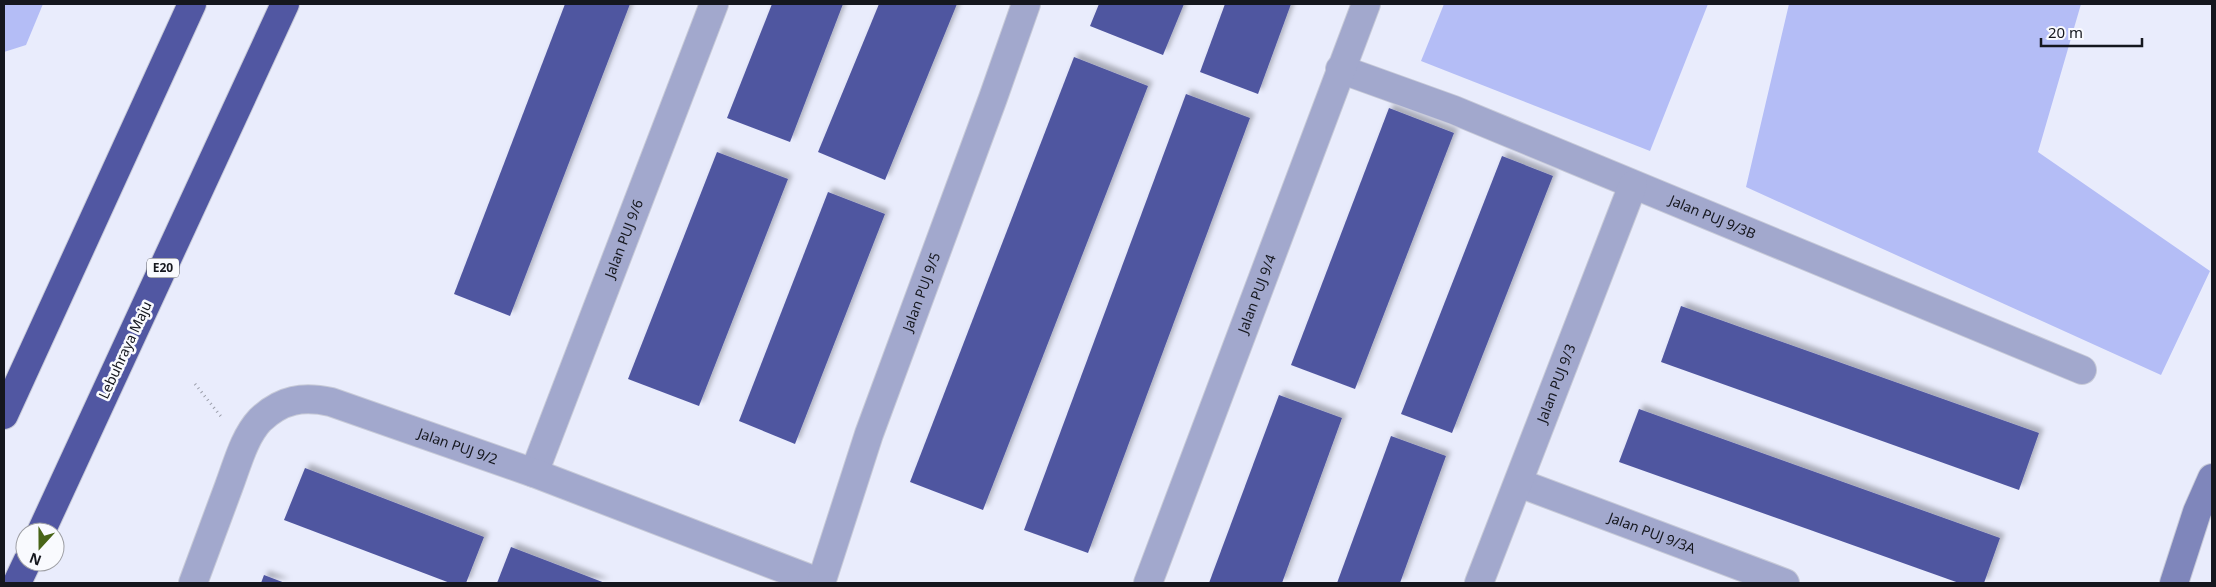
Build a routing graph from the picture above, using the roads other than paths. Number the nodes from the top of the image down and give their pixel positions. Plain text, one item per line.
1 (192, 4) edge
2 (284, 4) edge
3 (714, 4) edge
4 (1026, 4) edge
5 (1366, 4) edge
6 (1340, 69) junction
7 (1633, 185) junction
8 (2082, 370) dead end
9 (4, 415) edge
10 (534, 473) junction
11 (2212, 478) edge
12 (1519, 484) junction
13 (46, 522) edge
14 (193, 583) edge
15 (821, 583) edge
16 (1148, 583) edge
17 (1479, 583) edge
18 (1785, 583) edge
19 (2174, 583) edge

1 - 9 highway
2 - 13 highway, Lebuhraya Maju / E20
3 - 10 street, Jalan PUJ 9/6
4 - 15 street, Jalan PUJ 9/5
5 - 6 street, Jalan PUJ 9/4
6 - 7 street, Jalan PUJ 9/3B
6 - 16 street, Jalan PUJ 9/4
7 - 8 street, Jalan PUJ 9/3B
7 - 12 street, Jalan PUJ 9/3
10 - 14 street, Jalan PUJ 9/2
10 - 15 street, Jalan PUJ 9/2
11 - 19 main road
12 - 17 street, Jalan PUJ 9/3
12 - 18 street, Jalan PUJ 9/3A

